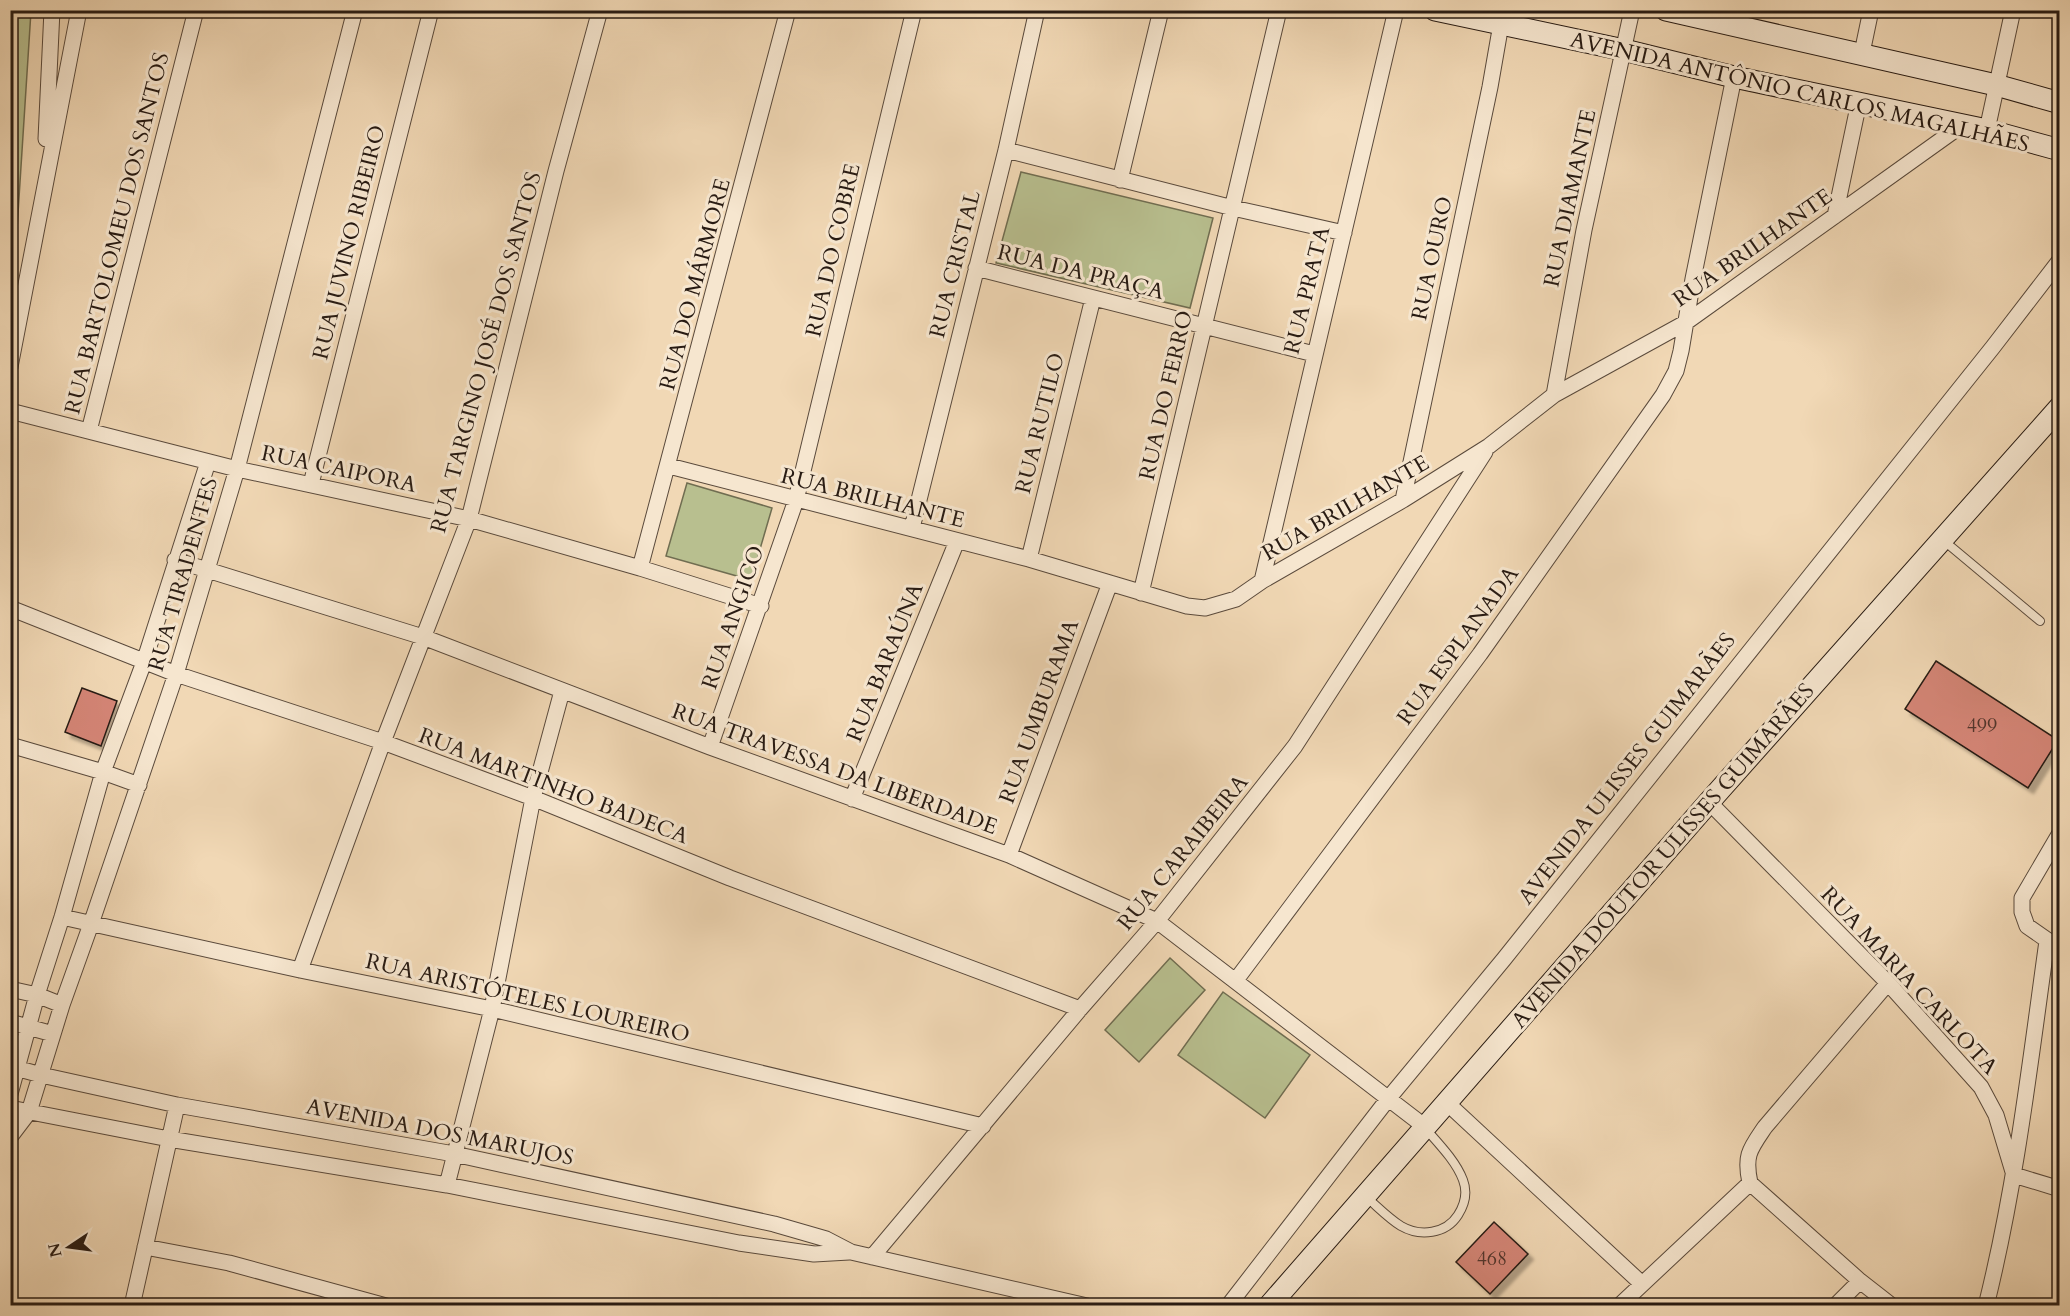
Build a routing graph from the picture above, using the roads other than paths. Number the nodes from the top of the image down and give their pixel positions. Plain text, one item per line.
1 (52, 10) edge
2 (79, 10) edge
3 (196, 10) edge
4 (355, 10) edge
5 (431, 10) edge
6 (600, 10) edge
7 (788, 10) edge
8 (914, 10) edge
9 (1037, 10) edge
10 (1161, 10) edge
11 (1279, 10) edge
12 (1396, 10) edge
13 (1435, 10) edge
14 (1632, 10) edge
15 (1666, 10) edge
16 (1870, 10) edge
17 (2013, 10) edge
18 (1501, 24) junction
19 (1624, 50) junction
20 (1862, 53) junction
21 (1734, 77) junction
22 (1996, 85) junction
23 (1859, 102) junction
24 (2060, 103) edge
25 (1962, 125) junction
26 (1987, 130) junction
27 (1006, 150) junction
28 (2060, 150) edge
29 (1120, 180) junction
30 (44, 194) junction
31 (1233, 208) junction
32 (1835, 216) junction
33 (1344, 233) junction
34 (2060, 260) edge
35 (976, 268) junction
36 (1093, 298) junction
37 (1685, 323) junction
38 (1205, 325) junction
39 (14, 329) edge
40 (1314, 354) junction
41 (10, 367) edge
42 (1554, 395) junction
43 (2060, 407) edge
44 (10, 411) edge
45 (89, 431) junction
46 (1489, 446) junction
47 (208, 462) junction
48 (669, 466) junction
49 (237, 469) junction
50 (311, 484) junction
51 (796, 500) junction
52 (1403, 500) junction
53 (469, 519) junction
54 (912, 528) junction
55 (1942, 539) junction
56 (957, 541) junction
57 (1029, 559) junction
58 (175, 560) junction
59 (640, 568) junction
60 (207, 569) junction
61 (1262, 581) junction
62 (1110, 583) junction
63 (1141, 593) junction
64 (761, 606) junction
65 (10, 608) edge
66 (2040, 621) dead end
67 (423, 637) junction
68 (144, 662) junction
69 (176, 674) junction
70 (562, 691) junction
71 (383, 742) junction
72 (10, 745) edge
73 (710, 747) junction
74 (103, 772) junction
75 (139, 785) junction
76 (533, 798) junction
77 (852, 799) junction
78 (1709, 802) junction
79 (2060, 833) edge
80 (1009, 855) junction
81 (62, 917) junction
82 (1157, 921) junction
83 (92, 924) junction
84 (2053, 945) edge
85 (300, 970) junction
86 (1236, 980) junction
87 (1887, 983) junction
88 (10, 989) edge
89 (37, 995) junction
90 (62, 1005) junction
91 (1080, 1009) junction
92 (492, 1010) junction
93 (10, 1022) edge
94 (28, 1026) junction
95 (53, 1034) junction
96 (16, 1068) junction
97 (41, 1075) junction
98 (10, 1094) edge
99 (1388, 1099) junction
100 (1446, 1101) junction
101 (177, 1105) junction
102 (10, 1108) edge
103 (29, 1112) junction
104 (982, 1126) junction
105 (1424, 1126) junction
106 (10, 1130) edge
107 (11, 1136) edge
108 (169, 1138) junction
109 (454, 1154) junction
110 (2014, 1174) junction
111 (1750, 1183) junction
112 (447, 1185) junction
113 (2060, 1189) edge
114 (1364, 1195) junction
115 (146, 1247) junction
116 (851, 1252) junction
117 (872, 1257) junction
118 (1860, 1281) junction
119 (1641, 1283) junction
120 (1059, 1303) edge
121 (132, 1305) edge
122 (386, 1305) edge
123 (1087, 1305) edge
124 (1228, 1305) edge
125 (1269, 1305) edge
126 (1619, 1305) edge
127 (1835, 1305) edge
128 (1892, 1305) edge
129 (1986, 1305) edge

1 - 30 street
2 - 30 street
3 - 45 street, RUA BARTOLOMEU DOS SANTOS
4 - 49 street, RUA TIRADENTES
5 - 50 street, RUA JUVINO RIBEIRO
6 - 53 street, RUA TARGINO JOSÉ DOS SANTOS
7 - 48 street, RUA DO MÁRMORE
8 - 51 street, RUA DO COBRE
9 - 27 street, RUA CRISTAL
10 - 29 street
11 - 31 street, RUA DO FERRO
12 - 33 street, RUA PRATA
13 - 18 main road, AVENIDA ANTÔNIO CARLOS MAGALHÃES
14 - 19 street, RUA DIAMANTE
15 - 20 main road
16 - 20 street
17 - 22 street
18 - 19 main road, AVENIDA ANTÔNIO CARLOS MAGALHÃES
18 - 52 street, RUA OURO
19 - 21 main road, AVENIDA ANTÔNIO CARLOS MAGALHÃES
19 - 42 street, RUA DIAMANTE
20 - 22 main road
21 - 23 main road, AVENIDA ANTÔNIO CARLOS MAGALHÃES
21 - 37 street, RUA ESPLANADA
22 - 24 main road
22 - 26 street
23 - 25 main road, AVENIDA ANTÔNIO CARLOS MAGALHÃES
23 - 32 street
25 - 26 main road, AVENIDA ANTÔNIO CARLOS MAGALHÃES
25 - 32 street, RUA BRILHANTE
26 - 28 main road, AVENIDA ANTÔNIO CARLOS MAGALHÃES
27 - 29 street
27 - 35 street, RUA CRISTAL
29 - 31 street
30 - 39 street
31 - 33 street
31 - 38 street, RUA DO FERRO
32 - 37 street, RUA BRILHANTE
33 - 40 street, RUA PRATA
34 - 99 street, AVENIDA ULISSES GUIMARÃES
35 - 36 street, RUA DA PRAÇA
35 - 54 street, RUA CRISTAL
36 - 38 street, RUA DA PRAÇA
36 - 57 street, RUA RUTILO
37 - 42 street, RUA BRILHANTE
37 - 86 street, RUA ESPLANADA
38 - 40 street, RUA DA PRAÇA
38 - 63 street, RUA DO FERRO
39 - 41 street
40 - 61 street, RUA PRATA
42 - 46 street, RUA BRILHANTE
43 - 55 main road, AVENIDA DOUTOR ULISSES GUIMARÃES
44 - 45 street, RUA CAIPORA
45 - 47 street, RUA CAIPORA
46 - 52 street, RUA BRILHANTE
46 - 82 street, RUA CARAIBEIRA
47 - 49 street, RUA CAIPORA
47 - 58 street, RUA TIRADENTES
48 - 51 street, RUA BRILHANTE
48 - 59 street, RUA DO MÁRMORE
49 - 50 street, RUA CAIPORA
49 - 60 street, RUA TIRADENTES
50 - 53 street, RUA CAIPORA
51 - 54 street, RUA BRILHANTE
51 - 64 street, RUA ANGICO
52 - 61 street, RUA BRILHANTE
53 - 59 street, RUA CAIPORA
53 - 67 street, RUA TARGINO JOSÉ DOS SANTOS
54 - 56 street, RUA BRILHANTE
55 - 66 lane
55 - 78 main road, AVENIDA DOUTOR ULISSES GUIMARÃES
56 - 57 street, RUA BRILHANTE
56 - 77 street, RUA BARAÚNA
57 - 62 street, RUA BRILHANTE
58 - 60 street, RUA TRAVESSA DA LIBERDADE
58 - 68 street, RUA TIRADENTES
59 - 64 street, RUA CAIPORA
60 - 67 street, RUA TRAVESSA DA LIBERDADE
60 - 69 street, RUA TIRADENTES
61 - 63 street, RUA BRILHANTE
62 - 63 street, RUA BRILHANTE
62 - 80 street, RUA UMBURAMA
64 - 73 street, RUA ANGICO
65 - 68 street, RUA MARTINHO BADECA
67 - 70 street, RUA TRAVESSA DA LIBERDADE
67 - 71 street, RUA TARGINO JOSÉ DOS SANTOS
68 - 69 street, RUA MARTINHO BADECA
68 - 74 street, RUA TIRADENTES
69 - 71 street, RUA MARTINHO BADECA
69 - 75 street, RUA TIRADENTES
70 - 73 street, RUA TRAVESSA DA LIBERDADE
70 - 76 street
71 - 76 street, RUA MARTINHO BADECA
71 - 85 street, RUA TARGINO JOSÉ DOS SANTOS
72 - 74 street
73 - 77 street, RUA TRAVESSA DA LIBERDADE
74 - 75 street
74 - 81 street, RUA TIRADENTES
75 - 83 street, RUA TIRADENTES
76 - 91 street, RUA MARTINHO BADECA
76 - 92 street
77 - 80 street, RUA TRAVESSA DA LIBERDADE
78 - 87 street, RUA MARIA CARLOTA
78 - 100 main road, AVENIDA DOUTOR ULISSES GUIMARÃES
79 - 84 street
80 - 82 street, RUA TRAVESSA DA LIBERDADE
81 - 83 street, RUA ARISTÓTELES LOUREIRO
81 - 89 street, RUA TIRADENTES
82 - 86 street, RUA TRAVESSA DA LIBERDADE
82 - 91 street, RUA CARAIBEIRA
83 - 85 street, RUA ARISTÓTELES LOUREIRO
83 - 90 street, RUA TIRADENTES
84 - 110 street
85 - 92 street, RUA ARISTÓTELES LOUREIRO
86 - 99 street, RUA TRAVESSA DA LIBERDADE
87 - 110 street, RUA MARIA CARLOTA
87 - 111 street
88 - 89 street
89 - 90 street
89 - 94 street, RUA TIRADENTES
90 - 95 street, RUA TIRADENTES
91 - 104 street, RUA CARAIBEIRA
92 - 104 street, RUA ARISTÓTELES LOUREIRO
92 - 109 street
93 - 94 street
94 - 95 street
94 - 96 street, RUA TIRADENTES
95 - 97 street, RUA TIRADENTES
96 - 97 street, AVENIDA DOS MARUJOS
96 - 98 street, RUA TIRADENTES
97 - 101 street, AVENIDA DOS MARUJOS
97 - 103 street, RUA TIRADENTES
99 - 105 street, RUA TRAVESSA DA LIBERDADE
99 - 124 street, AVENIDA ULISSES GUIMARÃES
100 - 105 main road, AVENIDA DOUTOR ULISSES GUIMARÃES
100 - 119 street
101 - 108 street
101 - 109 street, AVENIDA DOS MARUJOS
102 - 103 street, AVENIDA DOS MARUJOS
103 - 107 street, RUA TIRADENTES
103 - 108 street, AVENIDA DOS MARUJOS
104 - 117 street, RUA CARAIBEIRA
105 - 114 main road, AVENIDA DOUTOR ULISSES GUIMARÃES
105 - 114 lane
106 - 107 street, RUA TIRADENTES
108 - 112 street, AVENIDA DOS MARUJOS
108 - 115 street
109 - 112 street
109 - 116 street, AVENIDA DOS MARUJOS
110 - 113 street
110 - 129 street
111 - 118 street
111 - 119 street
112 - 116 street, AVENIDA DOS MARUJOS
114 - 125 main road, AVENIDA DOUTOR ULISSES GUIMARÃES
115 - 121 street
115 - 122 street
116 - 117 street, AVENIDA DOS MARUJOS
117 - 120 street, AVENIDA DOS MARUJOS
118 - 127 street
118 - 128 street
119 - 126 street
120 - 123 street, AVENIDA DOS MARUJOS

